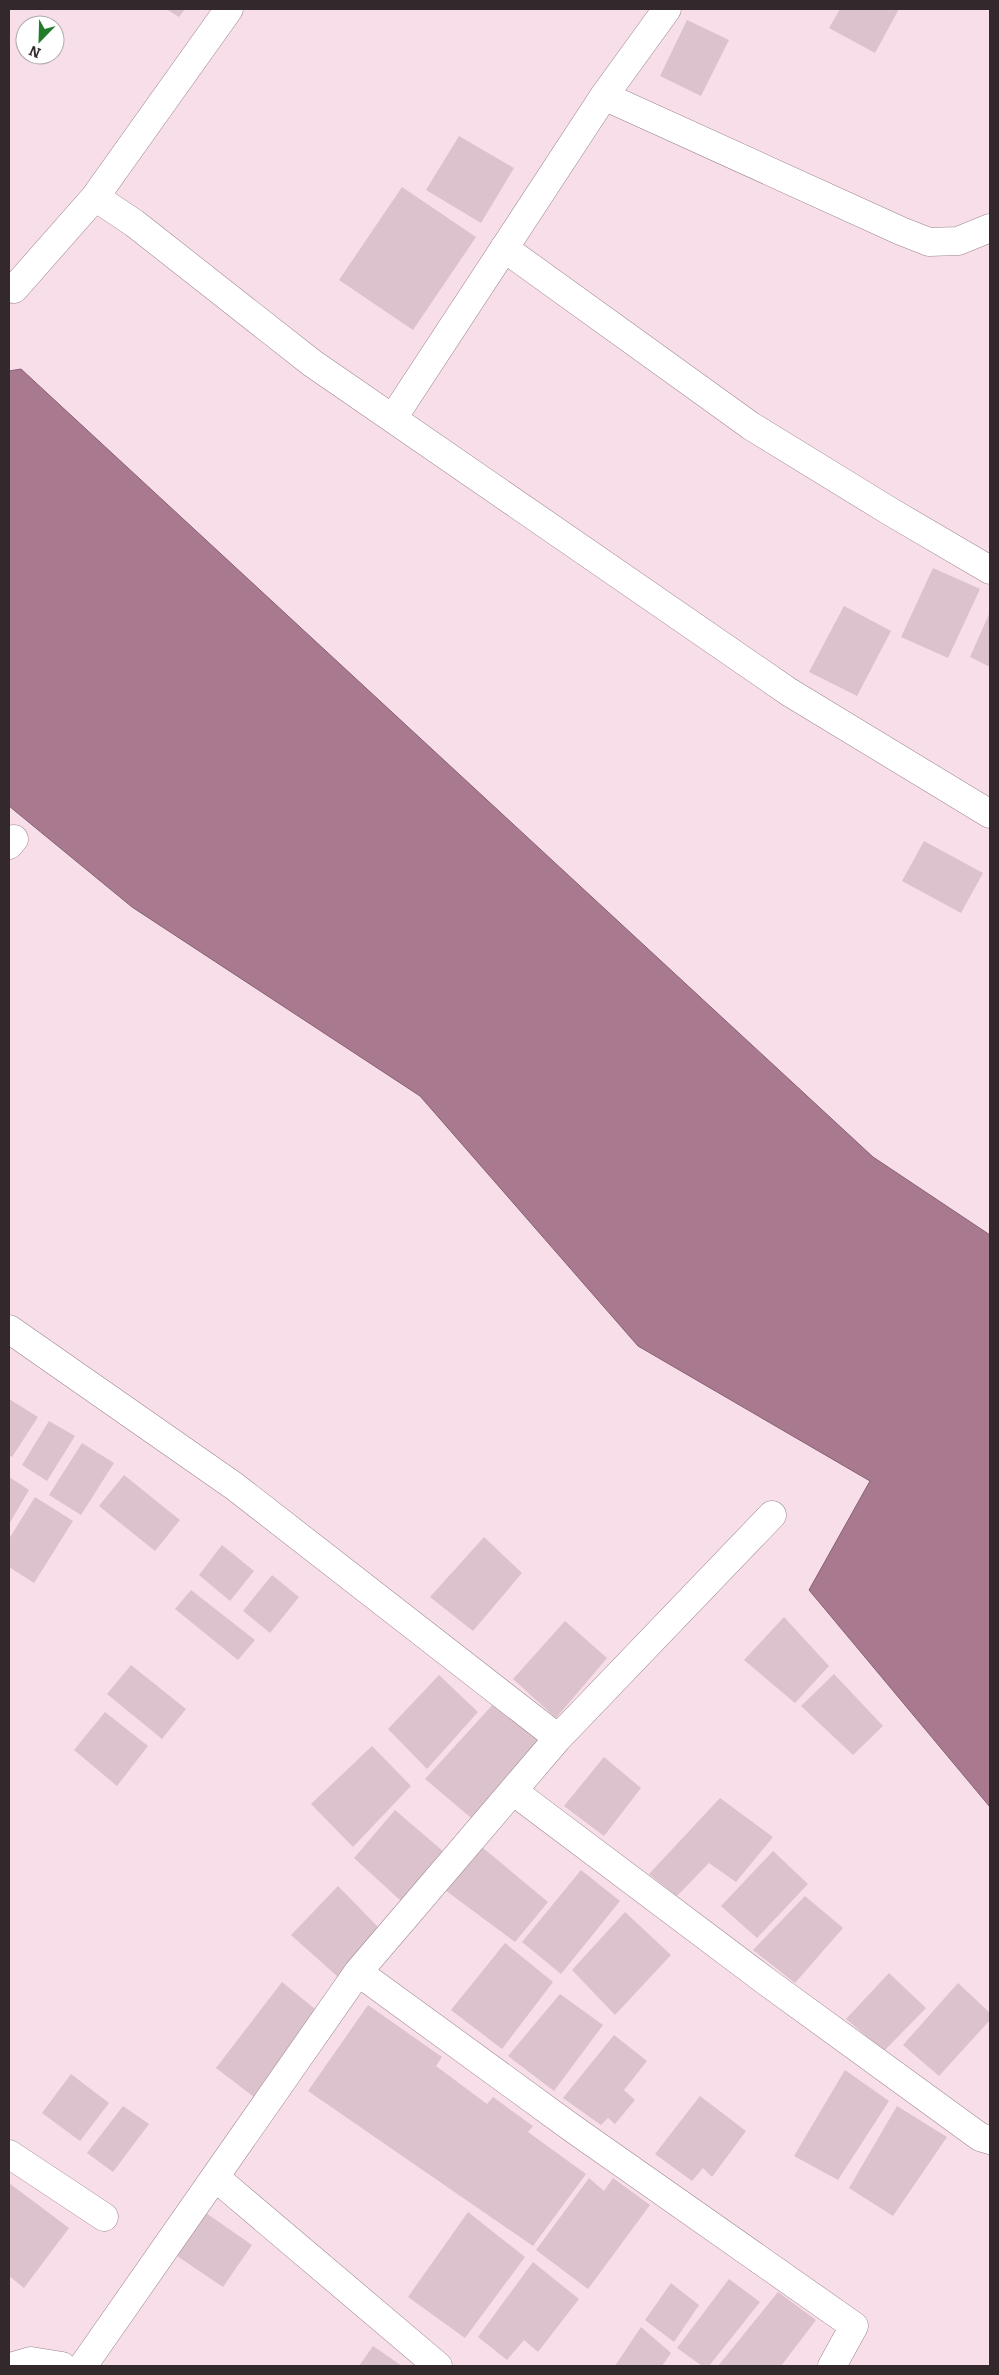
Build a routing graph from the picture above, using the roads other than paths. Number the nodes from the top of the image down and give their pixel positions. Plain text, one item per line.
1 (229, 9) edge
2 (667, 9) edge
3 (604, 96) junction
4 (95, 197) junction
5 (990, 228) edge
6 (504, 248) junction
7 (14, 289) dead end
8 (393, 418) junction
9 (990, 570) edge
10 (990, 814) edge
11 (9, 1329) edge
12 (772, 1515) dead end
13 (558, 1738) junction
14 (513, 1791) junction
15 (358, 1972) junction
16 (990, 2140) edge
17 (9, 2154) edge
18 (215, 2177) junction
19 (104, 2217) dead end
20 (14, 2366) edge
21 (62, 2366) edge
22 (83, 2366) edge
23 (438, 2366) edge
24 (832, 2366) edge

1 - 4 street
2 - 3 street
3 - 5 street
3 - 6 street
4 - 7 street
4 - 8 street
6 - 8 street
6 - 9 street
8 - 10 street
11 - 13 street
12 - 13 street
13 - 14 street
14 - 15 street
14 - 16 street
15 - 18 street
15 - 24 street
17 - 19 street
18 - 22 street
18 - 23 street
20 - 21 street

